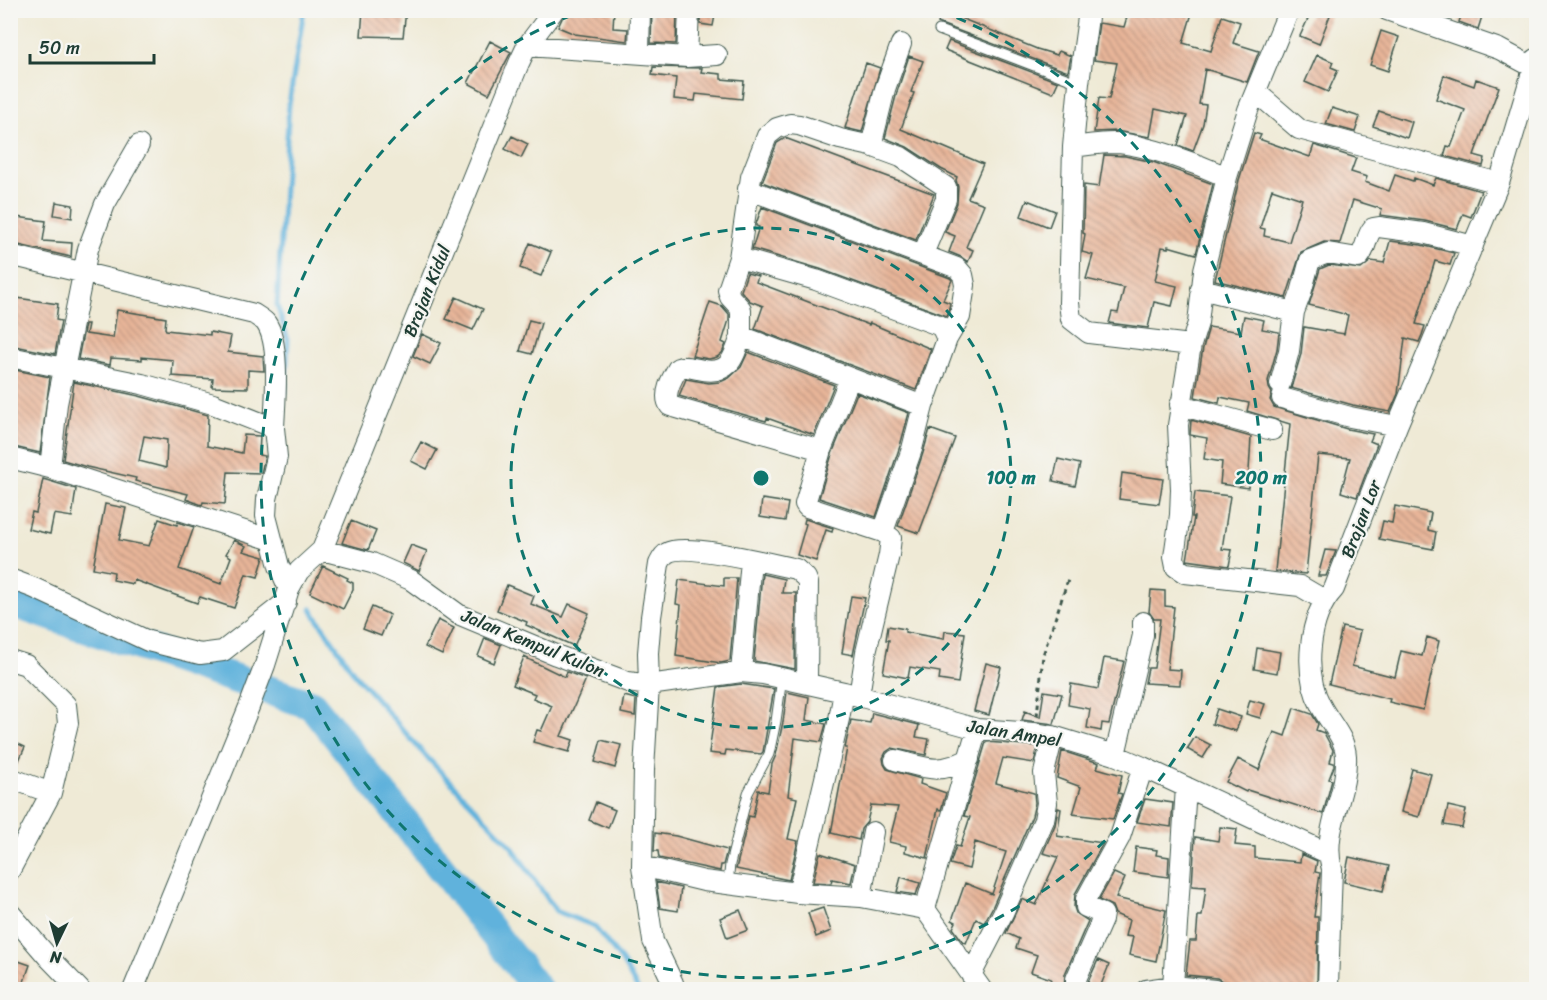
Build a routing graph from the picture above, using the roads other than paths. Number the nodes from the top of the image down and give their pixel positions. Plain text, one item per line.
1 (554, 10) edge
2 (640, 10) edge
3 (689, 10) edge
4 (1089, 10) edge
5 (1289, 10) edge
6 (1388, 10) edge
7 (939, 30) dead end
8 (901, 44) dead end
9 (527, 46) junction
10 (639, 53) junction
11 (717, 55) dead end
12 (687, 57) junction
13 (1535, 63) edge
14 (1079, 83) junction
15 (1256, 92) junction
16 (139, 144) dead end
17 (871, 146) junction
18 (1073, 147) junction
19 (1227, 177) junction
20 (1499, 183) junction
21 (748, 189) junction
22 (1473, 246) junction
23 (923, 254) junction
24 (10, 255) edge
25 (738, 258) junction
26 (84, 273) junction
27 (1201, 289) junction
28 (1294, 312) junction
29 (741, 336) junction
30 (947, 339) junction
31 (1191, 345) junction
32 (10, 357) edge
33 (64, 367) junction
34 (850, 378) junction
35 (1180, 405) junction
36 (923, 406) junction
37 (1397, 426) junction
38 (274, 428) junction
39 (1272, 430) dead end
40 (821, 450) junction
41 (10, 458) edge
42 (50, 468) junction
43 (883, 532) junction
44 (272, 540) junction
45 (322, 550) junction
46 (751, 560) junction
47 (10, 579) edge
48 (287, 595) junction
49 (1324, 600) junction
50 (1143, 622) dead end
51 (10, 660) edge
52 (741, 672) junction
53 (782, 678) junction
54 (807, 682) junction
55 (649, 685) junction
56 (851, 694) junction
57 (976, 729) junction
58 (1044, 735) junction
59 (1115, 755) junction
60 (969, 759) junction
61 (895, 760) dead end
62 (1143, 767) junction
63 (10, 778) edge
64 (1186, 787) junction
65 (51, 793) junction
66 (873, 832) dead end
67 (1327, 853) junction
68 (642, 866) junction
69 (10, 870) edge
70 (728, 884) junction
71 (798, 893) junction
72 (861, 897) junction
73 (925, 909) junction
74 (10, 913) edge
75 (976, 982) edge
76 (673, 984) dead end
77 (1173, 988) edge
78 (80, 990) edge
79 (133, 990) edge
80 (1076, 990) edge
81 (1146, 990) edge
82 (1215, 990) edge
83 (1330, 990) edge

1 - 9 street, Brajan Kidul
2 - 10 street
3 - 12 street
4 - 14 street
5 - 15 street
6 - 13 street
7 - 14 lane
8 - 17 street
9 - 10 street
9 - 45 street, Brajan Kidul
10 - 12 street
11 - 12 street
13 - 20 street, Brajan Lor
14 - 18 street
15 - 19 street
15 - 20 street
16 - 26 street
17 - 21 street
17 - 23 street
18 - 19 street
18 - 31 street
19 - 27 street
20 - 22 street, Brajan Lor
21 - 23 street
21 - 25 street
22 - 28 street
22 - 37 street, Brajan Lor
23 - 30 street
24 - 26 street
25 - 29 street
25 - 30 street
26 - 33 street
26 - 38 street
27 - 28 street
27 - 31 street
28 - 37 street
29 - 34 street
29 - 40 street
30 - 36 street
31 - 35 street
32 - 33 street
33 - 38 street
33 - 42 street
34 - 36 street
34 - 40 street
35 - 39 street
35 - 49 street
36 - 43 street
37 - 49 street, Brajan Lor
38 - 44 street
40 - 43 street
41 - 42 street
42 - 44 street
43 - 56 street
44 - 48 street
45 - 48 street, Brajan Kidul
45 - 55 street, Jalan Kempul Kulon
46 - 52 street
46 - 54 street
46 - 55 street
47 - 48 street
48 - 79 street
49 - 67 street, Brajan Lor
50 - 59 street
51 - 65 street
52 - 53 street, Jalan Ampel
52 - 55 street, Jalan Ampel
53 - 54 street, Jalan Ampel
53 - 70 lane
54 - 56 street, Jalan Ampel
55 - 68 street
56 - 57 street, Jalan Ampel
56 - 71 street
57 - 58 street, Jalan Ampel
57 - 60 street
58 - 59 street, Jalan Ampel
58 - 75 street
59 - 62 street, Jalan Ampel
60 - 61 street
60 - 73 street
62 - 64 street, Jalan Ampel
62 - 80 street
63 - 65 street
64 - 67 street, Jalan Ampel
64 - 77 street
65 - 69 street
66 - 72 street
67 - 83 street, Brajan Lor
68 - 70 street
68 - 76 street
70 - 71 street
71 - 72 street
72 - 73 street
73 - 75 street
74 - 78 street
77 - 81 street
77 - 82 street

